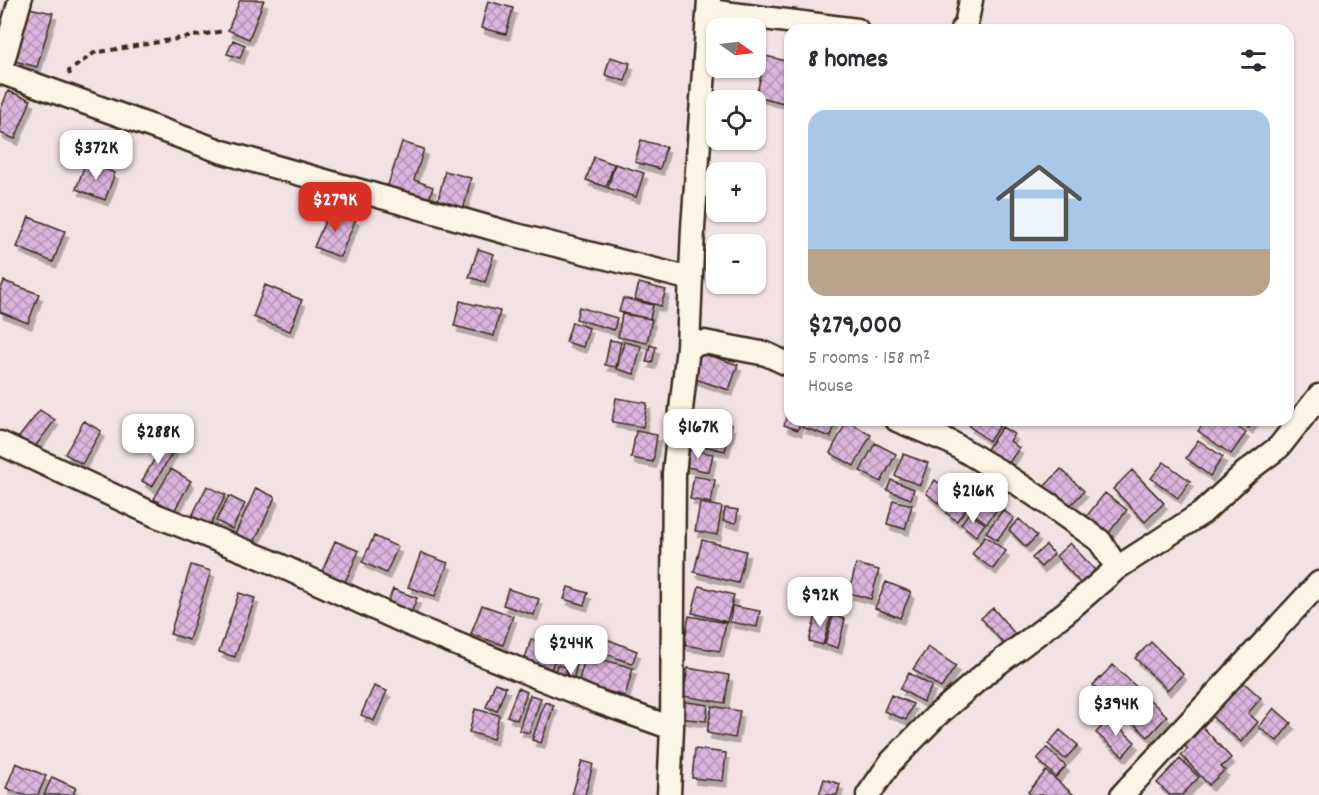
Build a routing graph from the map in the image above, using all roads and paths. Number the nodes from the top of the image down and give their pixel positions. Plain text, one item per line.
1 (20, 0) edge
2 (971, 0) edge
3 (709, 5) edge
4 (821, 24) edge
5 (966, 24) edge
6 (224, 31) dead end
7 (0, 72) edge
8 (71, 98) junction
9 (691, 279) junction
10 (688, 347) junction
11 (784, 362) edge
12 (1319, 396) edge
13 (912, 426) edge
14 (0, 443) edge
15 (1117, 568) junction
16 (1319, 583) edge
17 (672, 728) junction
18 (669, 795) edge
19 (868, 795) edge
20 (1122, 795) edge

1 - 7 street
2 - 5 street
3 - 4 street
3 - 9 street
6 - 8 path
7 - 8 street
8 - 9 street
9 - 10 street
10 - 11 street
10 - 17 street
12 - 15 street
13 - 15 street
14 - 17 street
15 - 19 street
16 - 20 street
17 - 18 street

